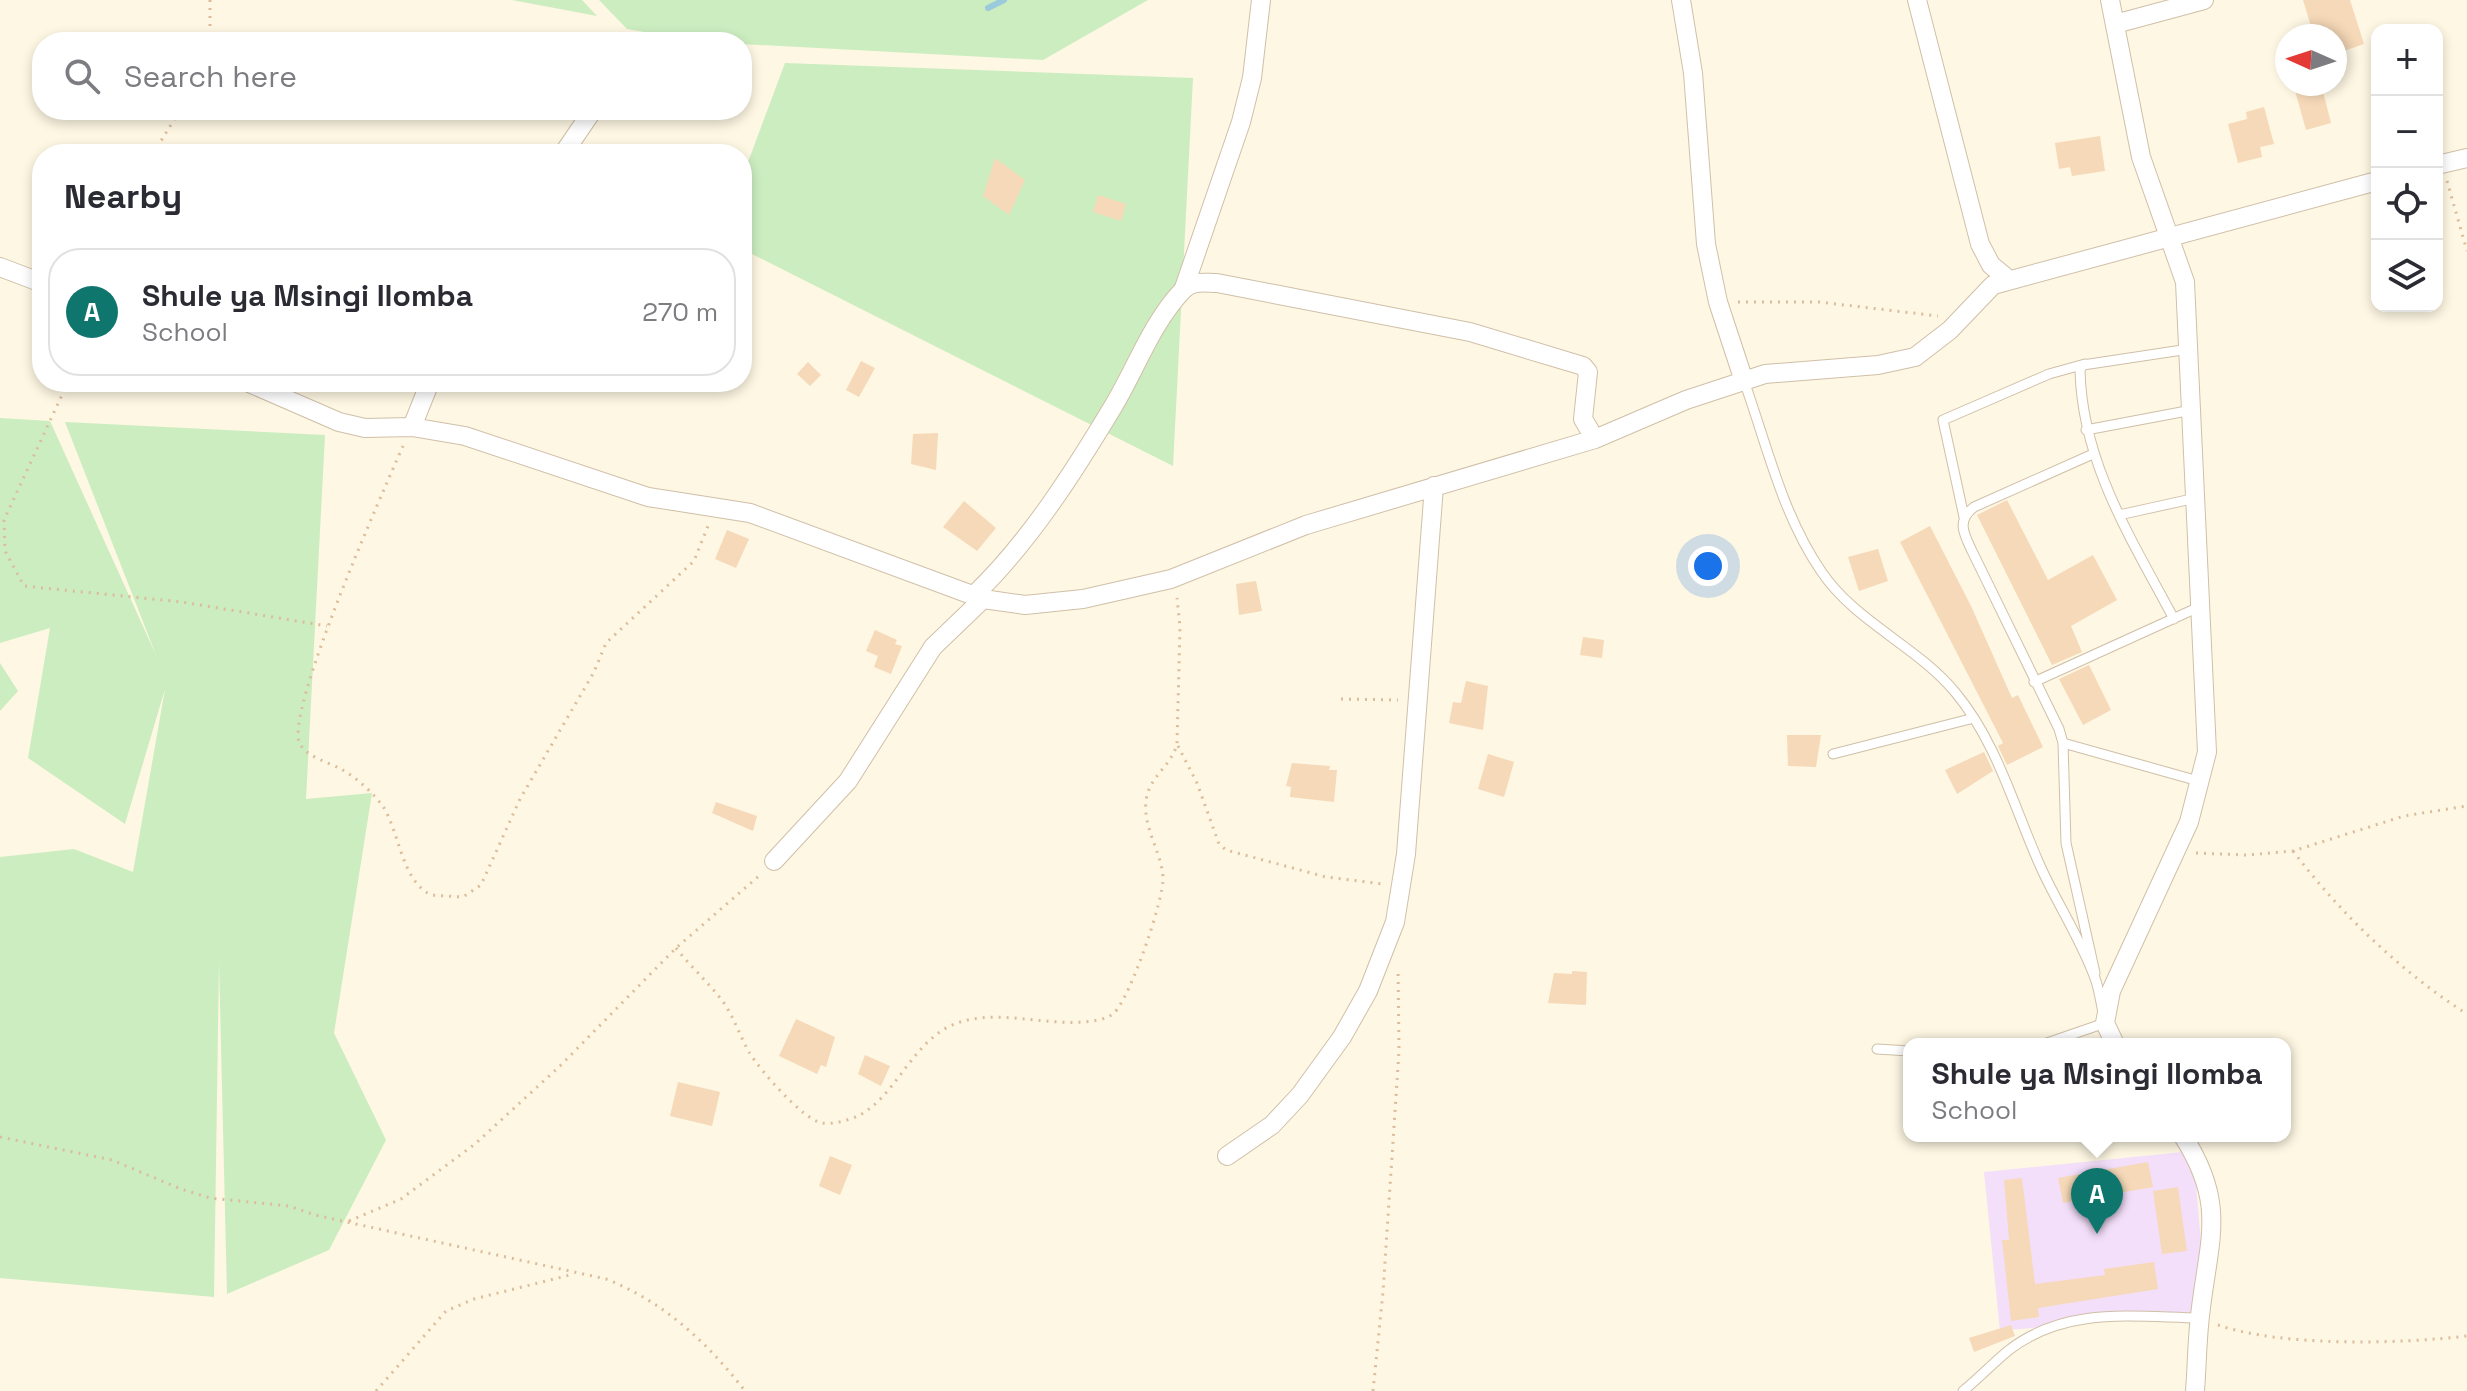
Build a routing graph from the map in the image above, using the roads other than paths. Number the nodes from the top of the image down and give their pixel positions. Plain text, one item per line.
1 (1261, 0) edge
2 (1681, 0) edge
3 (1917, 0) edge
4 (2110, 0) edge
5 (2204, 0) edge
6 (2115, 24) junction
7 (586, 120) edge
8 (570, 144) edge
9 (2467, 158) edge
10 (2443, 164) edge
11 (2371, 183) edge
12 (2169, 237) junction
13 (0, 267) edge
14 (32, 279) edge
15 (2008, 279) junction
16 (1184, 288) junction
17 (2189, 349) junction
18 (2086, 364) junction
19 (1744, 381) junction
20 (271, 392) edge
21 (426, 392) edge
22 (2194, 410) junction
23 (412, 427) junction
24 (2086, 430) junction
25 (1595, 439) junction
26 (2093, 454) junction
27 (1434, 486) junction
28 (2196, 498) junction
29 (2119, 515) junction
30 (1964, 517) junction
31 (978, 598) junction
32 (2199, 607) junction
33 (2174, 619) junction
34 (2034, 682) junction
35 (1974, 718) junction
36 (2063, 743) junction
37 (1833, 754) dead end
38 (2202, 782) junction
39 (774, 861) road end
40 (2096, 980) junction
41 (2105, 1023) junction
42 (2061, 1038) edge
43 (2112, 1038) edge
44 (1877, 1049) dead end
45 (1903, 1051) edge
46 (2187, 1142) edge
47 (1227, 1156) dead end
48 (2199, 1318) junction
49 (1963, 1391) edge
50 (2195, 1391) edge

1 - 16 street
2 - 19 street
3 - 15 street
4 - 6 street
5 - 6 street
6 - 12 street
7 - 8 street
9 - 10 street
11 - 12 street
12 - 15 street
12 - 17 street
13 - 14 street
15 - 19 street
16 - 25 street
16 - 31 street
17 - 18 lane
17 - 22 street
18 - 24 lane
18 - 30 lane
19 - 25 street
19 - 35 lane
20 - 23 street
21 - 23 street
22 - 24 lane
22 - 28 street
23 - 31 street
24 - 26 lane
25 - 27 street
26 - 29 lane
26 - 30 lane
27 - 31 street
27 - 47 street
28 - 29 lane
28 - 32 street
29 - 33 lane
30 - 34 lane
31 - 39 street
32 - 33 lane
32 - 38 street
33 - 34 lane
34 - 36 lane
35 - 37 lane
35 - 40 lane
36 - 38 lane
36 - 40 lane
38 - 41 street
40 - 41 lane
41 - 42 lane
41 - 43 street
44 - 45 lane
46 - 48 street
48 - 49 lane
48 - 50 street

